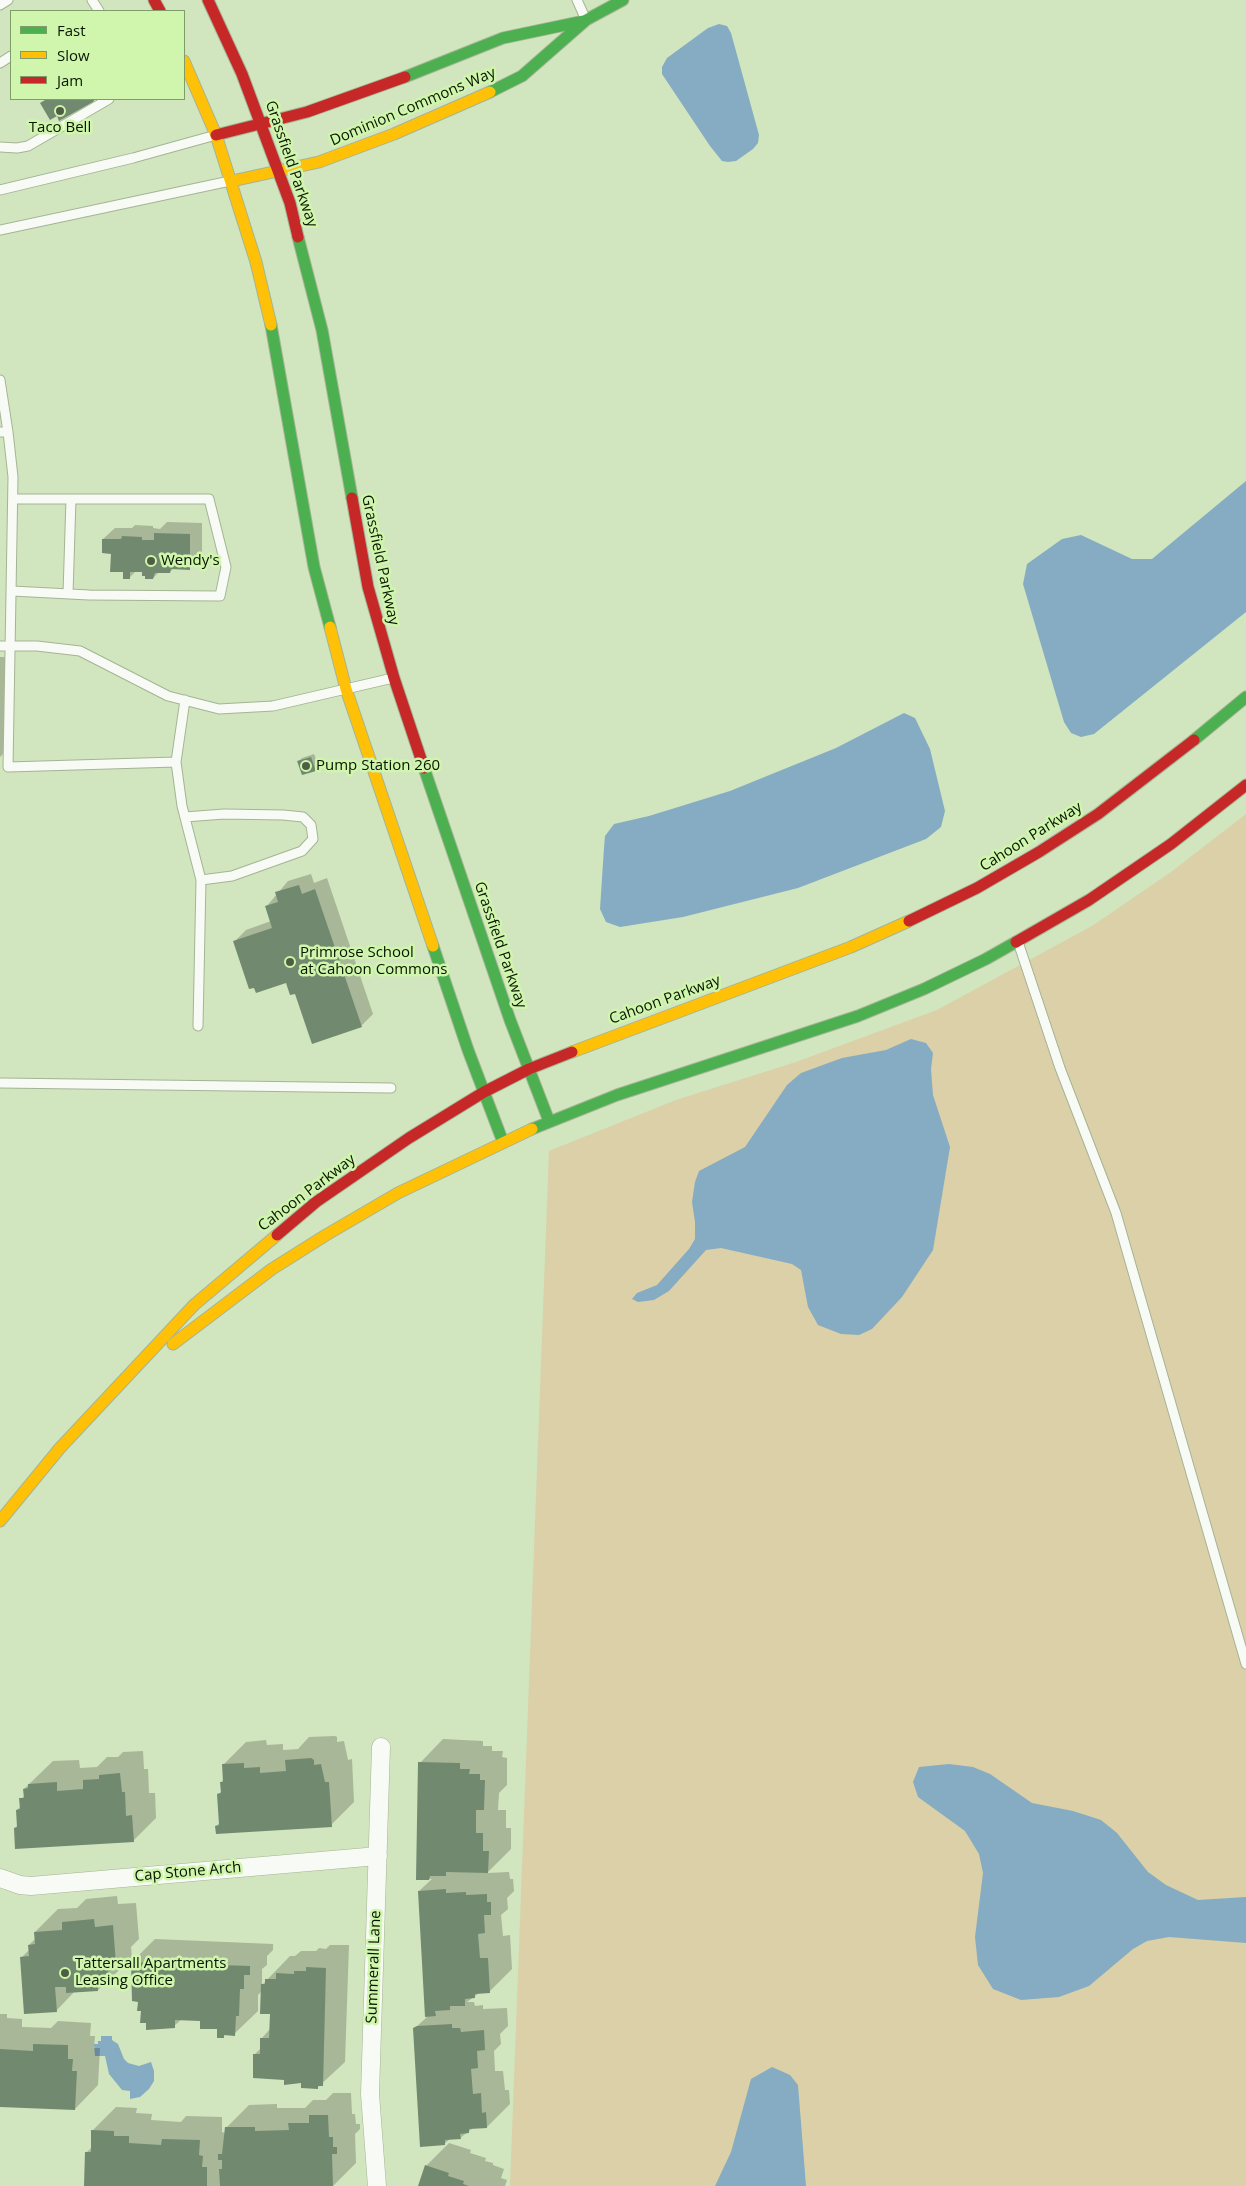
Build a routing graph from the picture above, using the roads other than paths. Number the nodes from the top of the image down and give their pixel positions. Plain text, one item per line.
1 (8, 0) edge
2 (208, 0) edge
3 (577, 0) edge
4 (623, 0) edge
5 (0, 5) edge
6 (586, 20) junction
7 (185, 63) edge
8 (107, 100) edge
9 (262, 125) junction
10 (216, 135) junction
11 (0, 147) edge
12 (279, 170) junction
13 (232, 181) junction
14 (0, 190) edge
15 (0, 230) edge
16 (0, 380) edge
17 (4, 432) edge
18 (13, 498) junction
19 (71, 498) junction
20 (12, 591) junction
21 (68, 594) junction
22 (0, 646) edge
23 (12, 646) junction
24 (394, 678) junction
25 (346, 689) junction
26 (1246, 697) edge
27 (185, 700) junction
28 (176, 762) junction
29 (1246, 785) edge
30 (185, 817) junction
31 (201, 880) junction
32 (1018, 942) junction
33 (198, 1026) dead end
34 (529, 1070) junction
35 (0, 1083) edge
36 (391, 1088) dead end
37 (484, 1092) junction
38 (549, 1121) junction
39 (503, 1142) junction
40 (126, 1379) junction
41 (0, 1521) edge
42 (1246, 1664) edge
43 (381, 1747) dead end
44 (378, 1856) junction
45 (0, 1878) edge
46 (377, 2186) edge

1 - 5 lane
2 - 9 street, Grassfield Parkway
3 - 6 lane
4 - 6 street, Dominion Commons Way
6 - 9 street, Dominion Commons Way
6 - 12 street, Dominion Commons Way
7 - 10 street
8 - 11 lane
9 - 10 street, Dominion Commons Way
9 - 12 street, Grassfield Parkway
10 - 13 street
10 - 14 lane
12 - 13 street, Dominion Commons Way
12 - 24 street, Grassfield Parkway
13 - 15 lane
13 - 25 street
16 - 17 lane
17 - 18 lane
18 - 19 lane
18 - 20 lane
19 - 21 lane
19 - 21 lane
20 - 21 lane
20 - 23 lane
22 - 23 lane
23 - 27 lane
23 - 28 lane
24 - 25 lane
24 - 34 street, Grassfield Parkway
25 - 27 lane
25 - 37 street
26 - 34 street, Cahoon Parkway
27 - 28 lane
28 - 30 lane
29 - 32 street, Cahoon Parkway
30 - 31 lane
30 - 31 lane
31 - 33 lane
32 - 38 street, Cahoon Parkway
32 - 42 lane
34 - 37 street, Cahoon Parkway
34 - 38 street, Grassfield Parkway
35 - 36 lane
37 - 39 street
37 - 40 street, Cahoon Parkway
38 - 39 street, Cahoon Parkway
39 - 40 street, Cahoon Parkway
40 - 41 street, Cahoon Parkway
43 - 44 street, Summerall Lane
44 - 45 street, Cap Stone Arch
44 - 46 street, Summerall Lane

